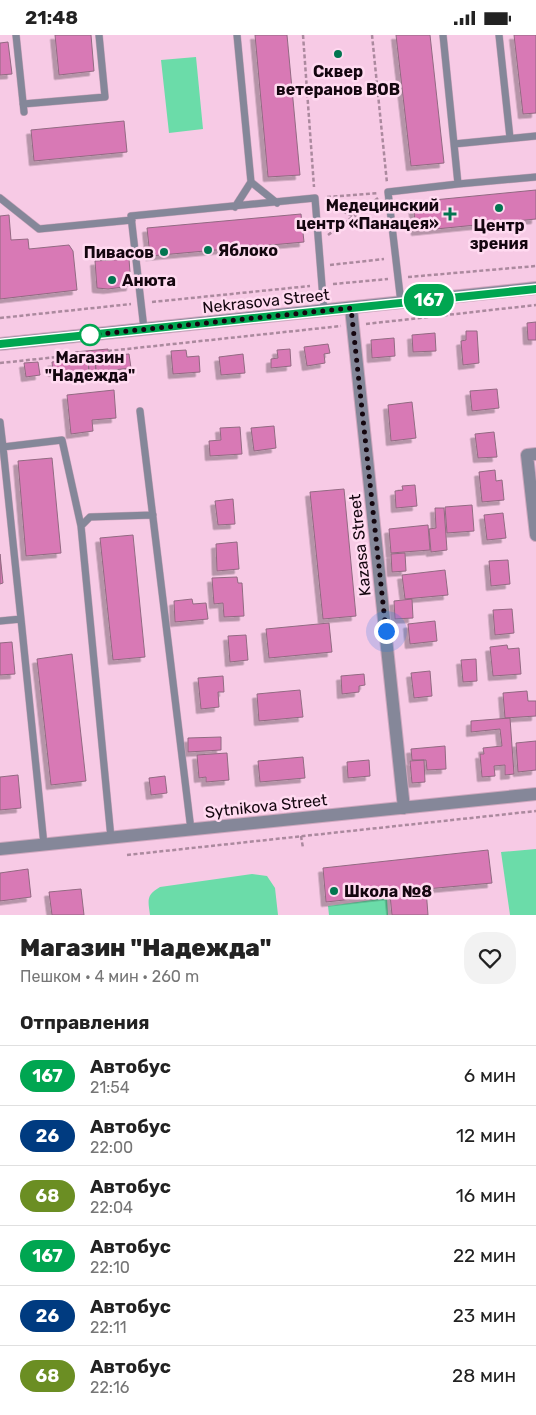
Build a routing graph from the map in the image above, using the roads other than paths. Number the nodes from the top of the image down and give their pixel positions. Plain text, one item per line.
1 (16, 35) edge
2 (99, 35) edge
3 (237, 35) edge
4 (443, 35) edge
5 (499, 35) edge
6 (536, 135) edge
7 (510, 138) junction
8 (454, 144) junction
9 (536, 177) edge
10 (251, 182) junction
11 (458, 184) junction
12 (0, 198) edge
13 (277, 203) junction
14 (235, 207) junction
15 (132, 220) junction
16 (536, 289) edge
17 (401, 303) junction
18 (351, 308) junction
19 (324, 311) junction
20 (144, 329) junction
21 (0, 344) edge
22 (140, 411) dead end
23 (0, 422) edge
24 (3, 447) junction
25 (536, 454) edge
26 (153, 515) junction
27 (81, 526) junction
28 (536, 535) edge
29 (20, 619) junction
30 (0, 621) edge
31 (536, 794) edge
32 (404, 808) junction
33 (191, 830) junction
34 (111, 838) junction
35 (44, 845) junction
36 (0, 849) edge

1 - 2 lane
3 - 10 lane
4 - 8 lane
5 - 7 lane
6 - 7 lane
7 - 8 lane
8 - 11 lane
9 - 11 lane
10 - 13 lane
10 - 14 lane
11 - 17 lane
12 - 15 lane
13 - 14 lane
13 - 19 lane
14 - 15 lane
15 - 20 lane
16 - 17 street, Nekrasova Street
17 - 18 street, Nekrasova Street
18 - 19 street, Nekrasova Street
18 - 32 street, Kazasa Street
19 - 20 street, Nekrasova Street
20 - 21 street, Nekrasova Street
22 - 26 lane
23 - 24 lane
24 - 27 lane
24 - 29 lane
25 - 28 street
26 - 27 lane
26 - 33 lane
27 - 34 lane
29 - 30 lane
29 - 35 lane
31 - 32 street, Sytnikova Street
32 - 33 street, Sytnikova Street
33 - 34 street, Sytnikova Street
34 - 35 street, Sytnikova Street
35 - 36 street, Sytnikova Street

